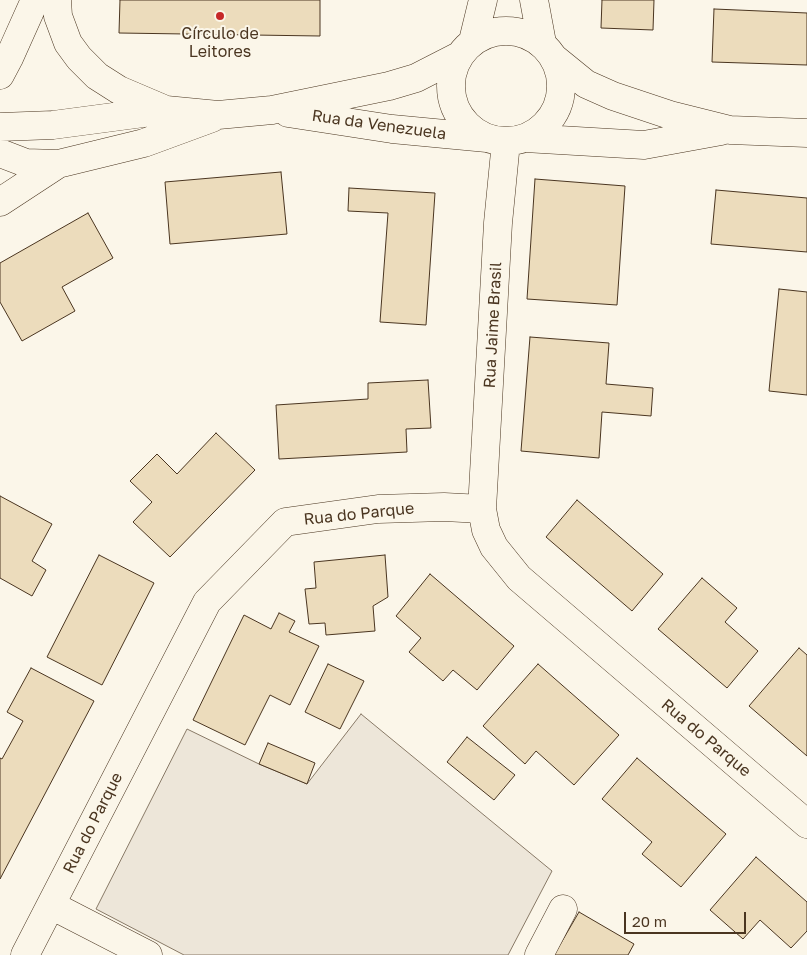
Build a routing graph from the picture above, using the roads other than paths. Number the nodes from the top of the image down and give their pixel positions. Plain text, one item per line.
1 (35, 0) edge
2 (57, 0) edge
3 (483, 0) edge
4 (534, 0) edge
5 (466, 49) junction
6 (548, 51) junction
7 (0, 75) edge
8 (166, 110) junction
9 (272, 110) junction
10 (218, 115) junction
11 (0, 127) edge
12 (730, 130) junction
13 (807, 134) edge
14 (506, 139) junction
15 (0, 153) edge
16 (58, 164) junction
17 (0, 202) edge
18 (482, 509) junction
19 (807, 824) edge
20 (51, 905) junction
21 (563, 909) dead end
22 (25, 955) edge
23 (148, 955) edge
24 (539, 955) edge

1 - 7 street
2 - 8 street
3 - 5 street
4 - 6 street
5 - 6 street
5 - 9 street, Rua da Venezuela
5 - 14 street
6 - 12 street
6 - 14 street
8 - 10 street
8 - 11 street
9 - 10 street, Rua da Venezuela
9 - 14 street, Rua da Venezuela
10 - 16 street
12 - 13 street
12 - 14 street, Rua da Venezuela
14 - 18 street, Rua Jaime Brasil
15 - 16 street
16 - 17 street
18 - 19 street, Rua do Parque
18 - 20 street, Rua do Parque
20 - 22 street, Rua do Parque
20 - 23 street
21 - 24 street

